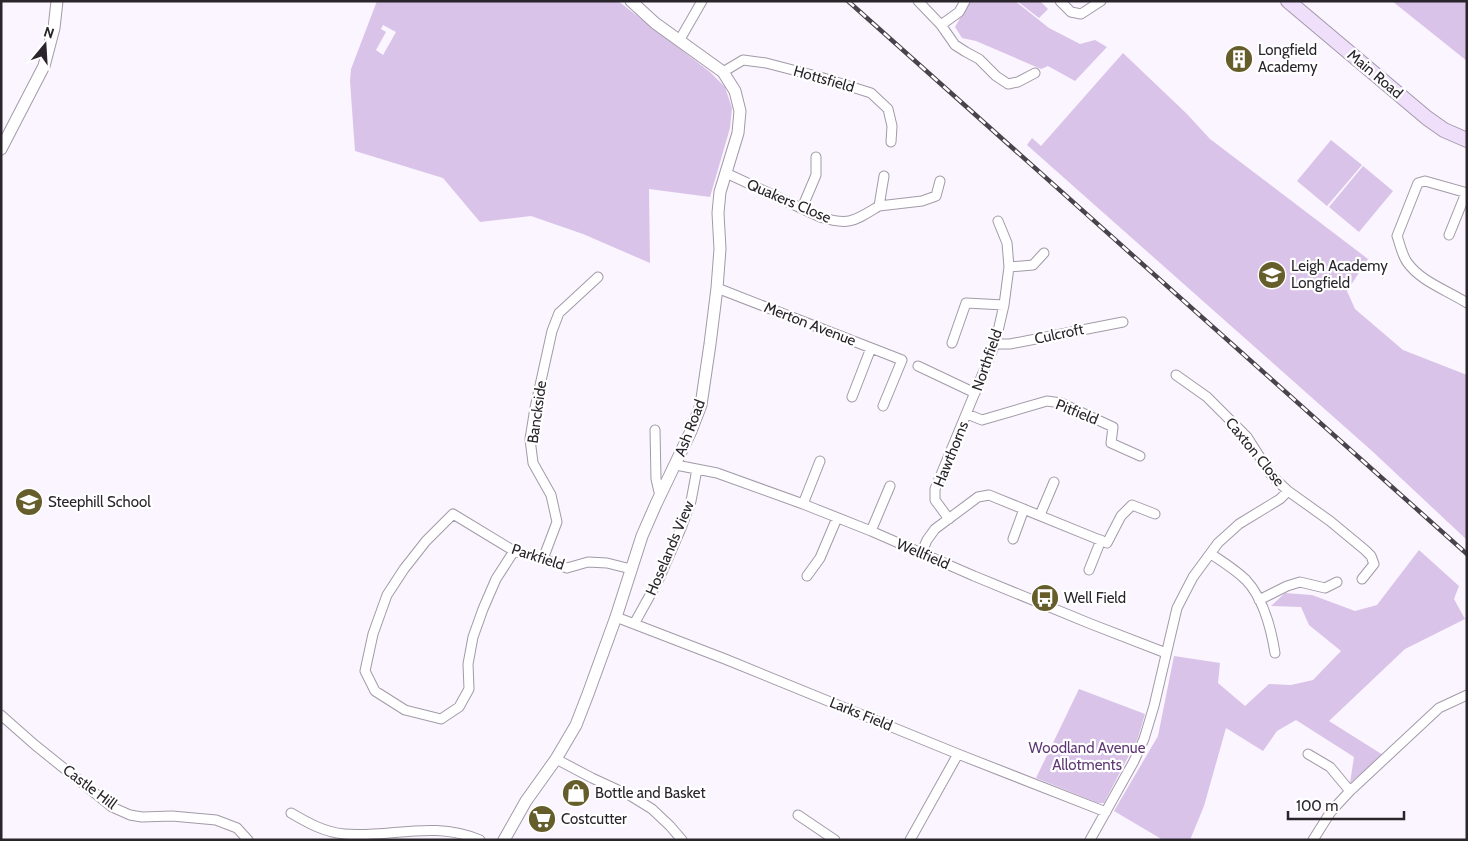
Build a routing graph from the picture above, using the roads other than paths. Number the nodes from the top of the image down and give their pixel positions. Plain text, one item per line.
1 (57, 1) edge
2 (631, 1) edge
3 (702, 1) edge
4 (918, 1) edge
5 (965, 1) edge
6 (1060, 1) edge
7 (1101, 1) edge
8 (1288, 1) edge
9 (941, 25) junction
10 (679, 41) junction
11 (723, 72) junction
12 (1035, 73) dead end
13 (1467, 140) edge
14 (890, 142) dead end
15 (1, 150) edge
16 (816, 157) dead end
17 (726, 173) junction
18 (884, 176) dead end
19 (940, 181) dead end
20 (1466, 193) edge
21 (878, 206) junction
22 (802, 208) junction
23 (998, 222) dead end
24 (1449, 235) dead end
25 (1044, 253) dead end
26 (1009, 267) junction
27 (598, 277) dead end
28 (718, 288) junction
29 (1467, 303) edge
30 (1004, 305) junction
31 (1123, 322) dead end
32 (952, 343) dead end
33 (995, 344) junction
34 (871, 348) junction
35 (918, 366) dead end
36 (1176, 375) dead end
37 (975, 393) junction
38 (852, 396) dead end
39 (883, 406) dead end
40 (967, 414) junction
41 (655, 430) dead end
42 (1140, 456) dead end
43 (820, 461) dead end
44 (676, 465) junction
45 (697, 469) junction
46 (1054, 482) dead end
47 (890, 486) dead end
48 (1288, 491) junction
49 (660, 496) junction
50 (803, 504) junction
51 (1024, 509) junction
52 (1155, 514) dead end
53 (1040, 516) junction
54 (837, 518) junction
55 (949, 519) junction
56 (871, 532) junction
57 (1013, 539) dead end
58 (1100, 540) junction
59 (514, 551) junction
60 (921, 554) junction
61 (1211, 554) junction
62 (543, 558) junction
63 (631, 569) junction
64 (1089, 570) dead end
65 (807, 576) dead end
66 (1362, 579) dead end
67 (1337, 582) dead end
68 (1259, 600) junction
69 (616, 617) junction
70 (634, 624) junction
71 (1166, 653) junction
72 (1275, 653) dead end
73 (1467, 695) edge
74 (1, 715) edge
75 (958, 754) junction
76 (1308, 754) dead end
77 (556, 759) junction
78 (1350, 792) junction
79 (1106, 812) junction
80 (291, 813) dead end
81 (798, 815) dead end
82 (248, 840) edge
83 (480, 840) edge
84 (504, 840) edge
85 (682, 840) edge
86 (835, 840) edge
87 (910, 840) edge
88 (1090, 840) edge
89 (1312, 840) edge

1 - 15 street
2 - 10 street, Ash Road
3 - 10 street
4 - 9 street
5 - 9 street
6 - 7 street
8 - 13 main road, Main Road
9 - 12 street
10 - 11 street, Ash Road
11 - 14 street, Hottsfield
11 - 17 street, Ash Road
16 - 22 street
17 - 22 street, Quakers Close
17 - 28 street, Ash Road
18 - 21 street
19 - 21 street
20 - 24 street
20 - 29 street
21 - 22 street, Quakers Close
23 - 26 street, Northfield
25 - 26 street
26 - 30 street, Northfield
27 - 62 street, Banckside
28 - 34 street, Merton Avenue
28 - 44 street, Ash Road
30 - 32 street, Northfield
30 - 33 street, Northfield
31 - 33 street, Culcroft
33 - 37 street, Northfield
34 - 38 street
34 - 39 street, Merton Avenue
35 - 37 street
36 - 48 street, Caxton Close
37 - 40 street, Northfield
40 - 42 street, Pitfield
40 - 55 street, Hawthorns
41 - 49 street
43 - 50 street
44 - 45 street, Wellfield
44 - 49 street, Ash Road
45 - 50 street, Wellfield
45 - 70 street, Hoselands View
46 - 53 street
47 - 56 street
48 - 61 street, Caxton Close
48 - 66 street, Caxton Close
49 - 63 street, Ash Road
50 - 54 street, Wellfield
51 - 53 street
51 - 55 street
51 - 57 street
52 - 58 street
53 - 58 street
54 - 56 street, Wellfield
54 - 65 street
55 - 60 street
56 - 60 street, Wellfield
58 - 64 street
59 - 59 street, Parkfield
59 - 62 street, Parkfield
60 - 71 street, Wellfield
61 - 68 street
61 - 71 street, Caxton Close
62 - 63 street, Parkfield
63 - 69 street, Ash Road
67 - 68 street
68 - 72 street
69 - 70 street, Larks Field
69 - 77 street, Ash Road
70 - 75 street, Larks Field
71 - 79 street, Caxton Close
73 - 78 street
74 - 82 street, Castle Hill
75 - 79 street, Larks Field
75 - 87 street
76 - 78 street
77 - 84 street, Ash Road
77 - 85 street
78 - 89 street
79 - 88 street, Caxton Close
80 - 83 street
81 - 86 street

